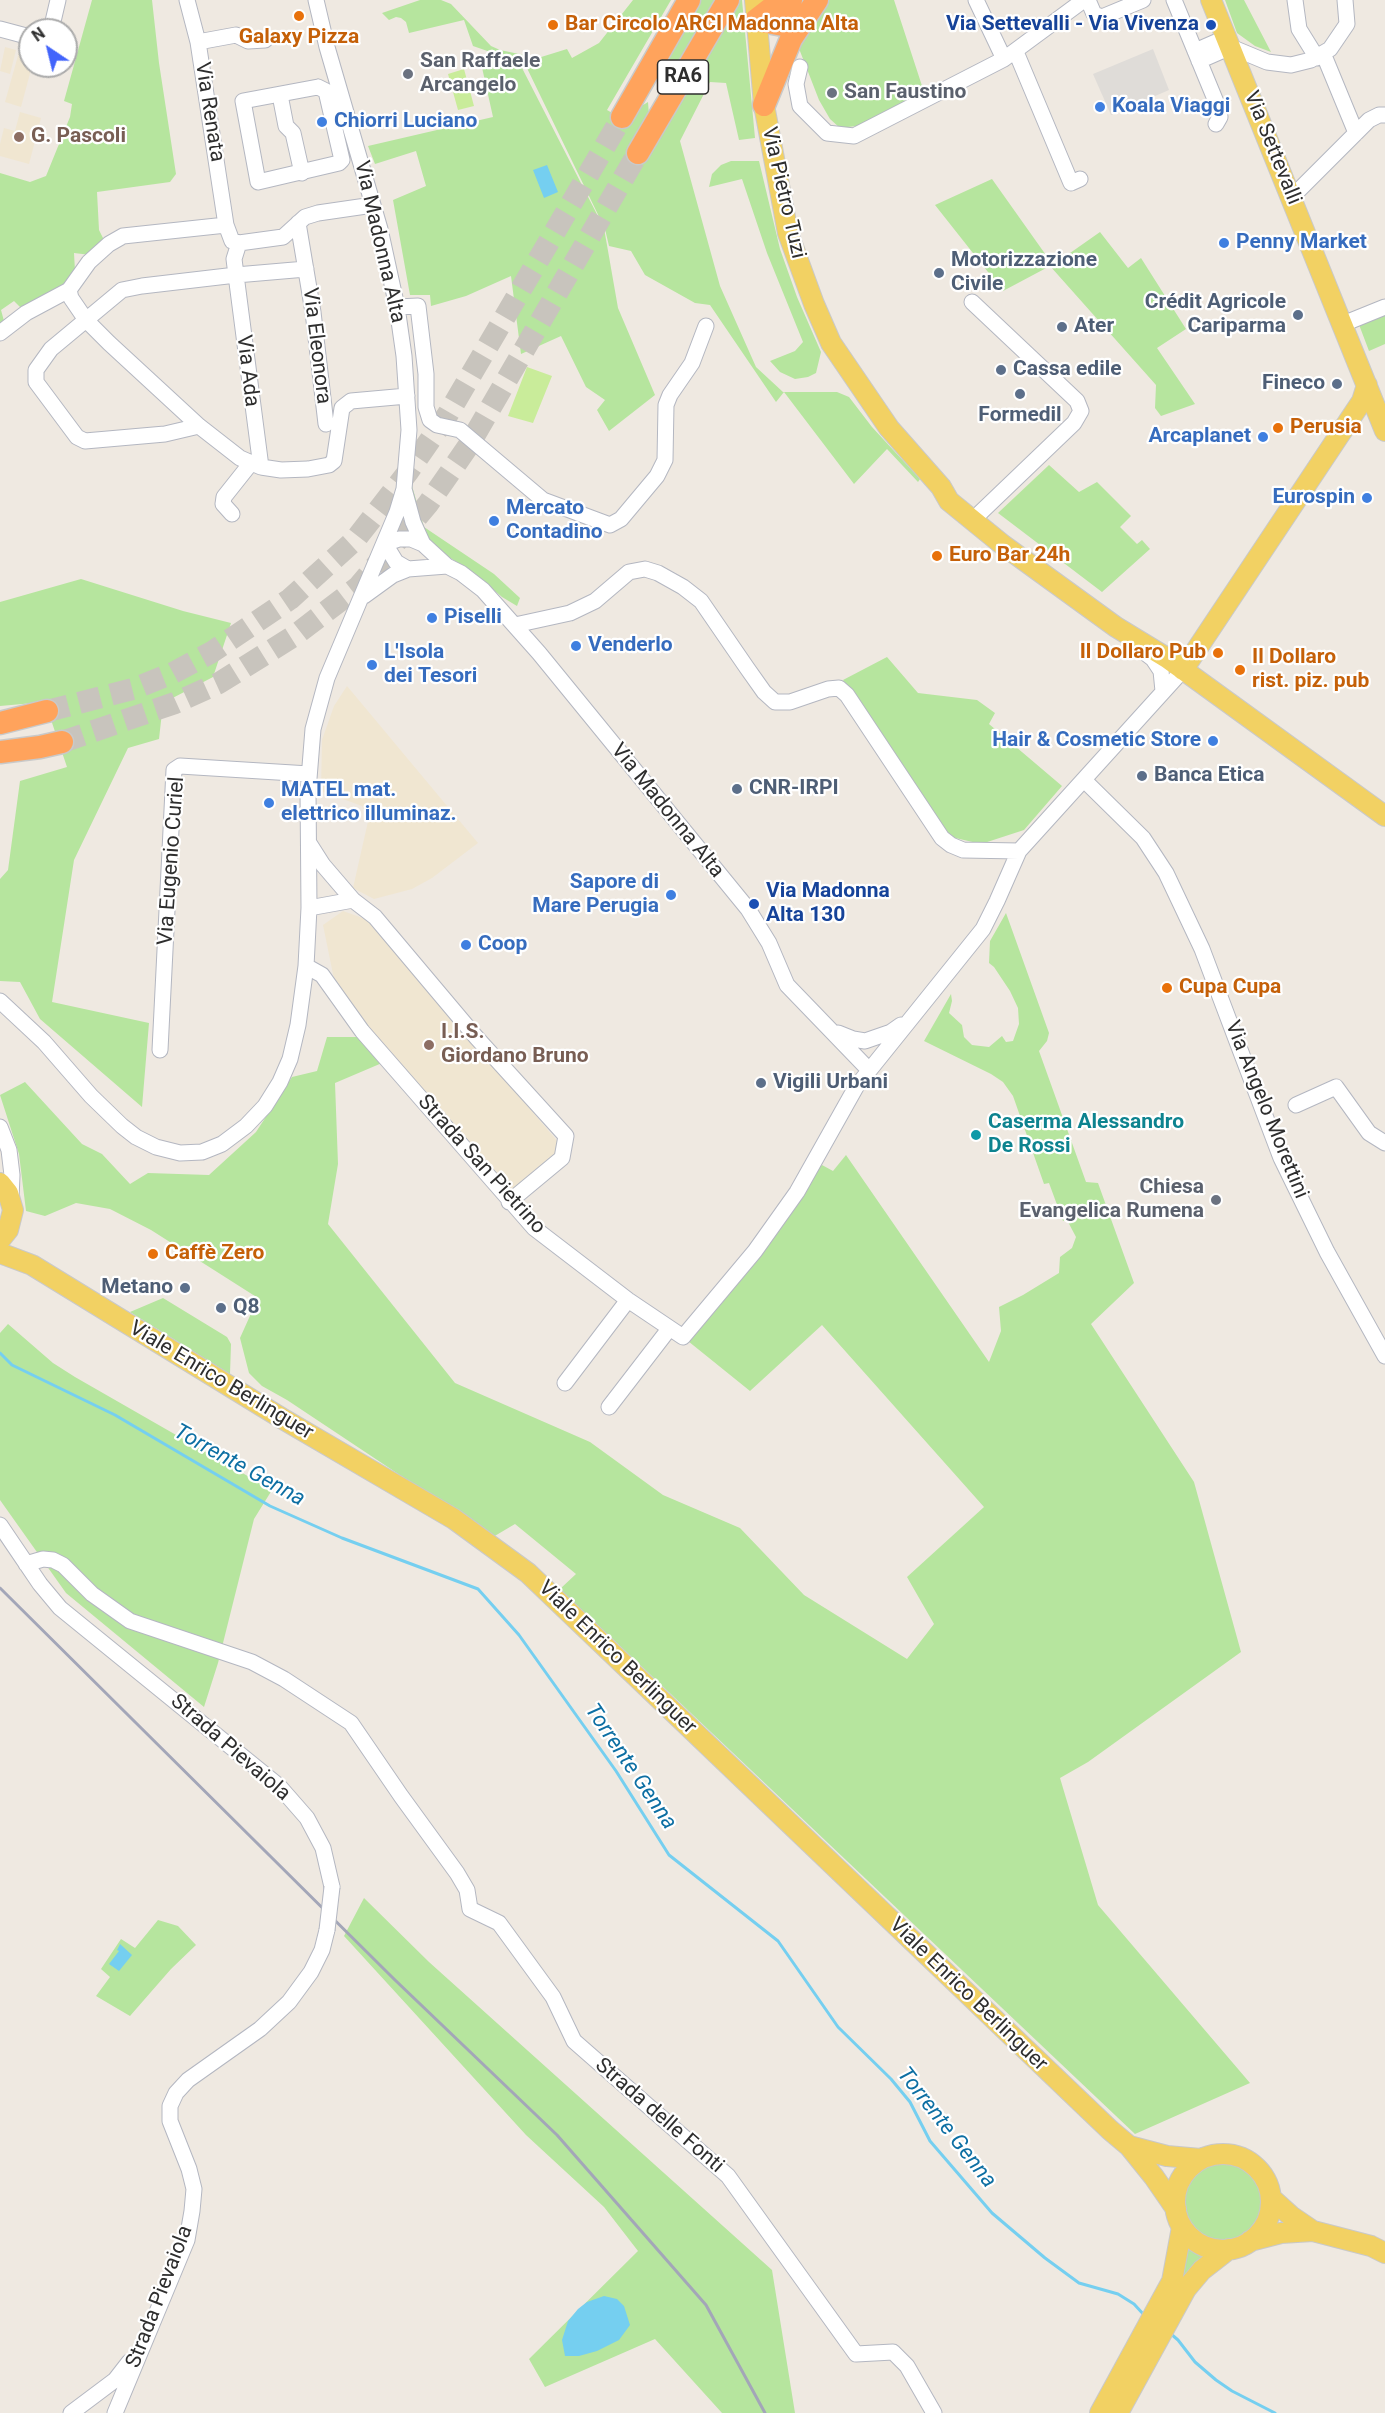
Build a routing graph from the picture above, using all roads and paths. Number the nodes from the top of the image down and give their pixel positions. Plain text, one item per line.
1 (58, 0) edge
2 (188, 0) edge
3 (316, 0) edge
4 (678, 0) edge
5 (689, 0) edge
6 (728, 0) edge
7 (976, 0) edge
8 (1086, 0) edge
9 (1143, 0) edge
10 (1173, 0) edge
11 (1211, 0) edge
12 (1295, 0) edge
13 (1345, 0) edge
14 (805, 5) edge
15 (756, 10) edge
16 (54, 18) edge
17 (0, 29) edge
18 (18, 34) edge
19 (265, 40) dead end
20 (198, 42) junction
21 (1229, 42) junction
22 (1010, 56) junction
23 (1197, 56) junction
24 (1320, 56) junction
25 (1267, 63) junction
26 (651, 66) junction
27 (800, 68) dead end
28 (1241, 71) junction
29 (280, 95) junction
30 (764, 105) junction
31 (1385, 115) edge
32 (622, 117) tunnel mouth
33 (1216, 124) dead end
34 (351, 128) junction
35 (335, 130) junction
36 (1356, 133) junction
37 (638, 153) tunnel mouth
38 (302, 173) junction
39 (1080, 179) dead end
40 (1292, 196) junction
41 (373, 205) junction
42 (298, 224) junction
43 (226, 225) junction
44 (239, 243) junction
45 (306, 268) junction
46 (236, 275) junction
47 (69, 290) junction
48 (972, 302) dead end
49 (1385, 307) edge
50 (397, 308) junction
51 (86, 320) junction
52 (1343, 324) junction
53 (706, 326) dead end
54 (0, 333) edge
55 (1367, 385) junction
56 (407, 396) junction
57 (1381, 408) edge
58 (326, 424) dead end
59 (200, 426) junction
60 (1385, 430) edge
61 (1385, 437) edge
62 (1336, 438) junction
63 (256, 465) junction
64 (941, 486) junction
65 (404, 489) junction
66 (980, 513) junction
67 (232, 514) dead end
68 (385, 544) junction
69 (423, 544) junction
70 (447, 566) junction
71 (408, 569) junction
72 (362, 598) junction
73 (515, 625) junction
74 (1116, 627) junction
75 (1204, 639) junction
76 (1163, 652) junction
77 (1183, 670) junction
78 (1209, 689) junction
79 (1163, 691) junction
80 (40, 714) tunnel mouth
81 (0, 721) edge
82 (62, 742) tunnel mouth
83 (40, 747) junction
84 (0, 752) edge
85 (0, 760) edge
86 (309, 774) junction
87 (1084, 780) junction
88 (1385, 816) edge
89 (308, 843) junction
90 (1019, 851) junction
91 (333, 878) junction
92 (309, 882) junction
93 (353, 900) junction
94 (309, 908) junction
95 (306, 966) junction
96 (0, 1001) edge
97 (909, 1020) junction
98 (830, 1029) junction
99 (160, 1050) dead end
100 (869, 1070) junction
101 (1296, 1105) dead end
102 (0, 1128) edge
103 (0, 1140) edge
104 (1385, 1143) edge
105 (0, 1183) edge
106 (11, 1200) junction
107 (509, 1202) junction
108 (11, 1223) junction
109 (0, 1240) edge
110 (0, 1253) edge
111 (32, 1265) junction
112 (628, 1300) junction
113 (669, 1329) junction
114 (1385, 1356) edge
115 (565, 1383) dead end
116 (609, 1407) dead end
117 (0, 1525) edge
118 (26, 1564) junction
119 (1110, 2130) junction
120 (1129, 2146) junction
121 (1201, 2159) junction
122 (1271, 2198) junction
123 (1179, 2218) junction
124 (1313, 2231) junction
125 (1250, 2241) junction
126 (1229, 2249) junction
127 (1385, 2253) edge
128 (1155, 2310) junction
129 (142, 2344) junction
130 (84, 2403) junction
131 (71, 2413) edge
132 (110, 2413) edge
133 (115, 2413) edge
134 (934, 2413) edge
135 (1100, 2413) edge
136 (1118, 2413) edge

1 - 16 street
2 - 20 street
3 - 34 street, Via Madonna Alta
4 - 26 highway
5 - 26 highway, RA6
6 - 37 highway, RA6
7 - 22 street
8 - 9 street
8 - 22 street
10 - 23 street
11 - 21 main road, Via Settevalli
12 - 24 street
13 - 24 street
14 - 15 highway
14 - 30 highway
15 - 30 main road, Via Pietro Tuzi
17 - 18 street
19 - 20 street, Via Renata
20 - 43 street, Via Renata
21 - 23 street
21 - 25 street
21 - 28 main road, Via Settevalli
22 - 27 street
22 - 39 street
23 - 33 street
24 - 25 street
24 - 36 street
25 - 28 street
26 - 32 highway, RA6
28 - 40 main road, Via Settevalli
29 - 35 street
29 - 38 street
29 - 38 street
30 - 64 main road, Via Pietro Tuzi
31 - 36 street
34 - 35 street
34 - 41 street, Via Madonna Alta
35 - 38 street
36 - 40 street
40 - 52 main road, Via Settevalli
41 - 42 street
41 - 50 street, Via Madonna Alta
42 - 44 street
42 - 45 street, Via Eleonora
43 - 44 street, Via Renata
43 - 47 street
44 - 46 street, Via Ada
45 - 46 street, Via Eleonora
45 - 58 street, Via Eleonora
46 - 51 street, Via Eleonora
46 - 63 street, Via Ada
47 - 51 street
47 - 54 street
48 - 66 street
49 - 52 street
50 - 53 street
50 - 56 street, Via Madonna Alta
51 - 59 street
51 - 59 street, Via Eleonora
52 - 55 main road, Via Settevalli
55 - 57 main road, Via Settevalli
55 - 62 main road
56 - 63 street
56 - 65 street, Via Madonna Alta
57 - 60 main road, Via Settevalli
59 - 63 street
61 - 62 main road
62 - 75 main road
63 - 67 street
64 - 66 main road, Via Pietro Tuzi
64 - 74 main road, Via Pietro Tuzi
65 - 68 street, Via Madonna Alta
65 - 69 street, Via Madonna Alta
66 - 76 main road, Via Pietro Tuzi
68 - 69 street
68 - 71 street
68 - 72 street, Via Madonna Alta
69 - 70 street, Via Madonna Alta
70 - 71 street
70 - 73 street, Via Madonna Alta
71 - 72 street
72 - 86 street, Via Madonna Alta
73 - 90 street
73 - 98 street, Via Madonna Alta
74 - 76 main road, Via Pietro Tuzi
74 - 79 street
75 - 76 main road
75 - 77 main road
75 - 78 main road
76 - 77 main road, Via Pietro Tuzi
77 - 78 main road, Via Pietro Tuzi
77 - 79 street
78 - 88 main road, Via Pietro Tuzi
79 - 87 street
80 - 81 highway
82 - 83 highway
83 - 84 highway
83 - 85 highway
86 - 89 street, Via Madonna Alta
86 - 99 street, Via Eugenio Curiel
87 - 90 street
87 - 114 street, Via Angelo Morettini
89 - 91 street
89 - 92 street, Via Madonna Alta
90 - 97 street
91 - 92 street
91 - 93 street
92 - 94 street, Via Madonna Alta
93 - 94 street
93 - 107 street
94 - 95 street, Via Madonna Alta
95 - 96 street
95 - 107 street, Strada San Pietrino
97 - 98 street
97 - 100 street
98 - 100 street, Via Madonna Alta
100 - 113 street, Strada San Pietrino
101 - 104 street
102 - 103 street
102 - 106 street
105 - 106 main road
106 - 108 main road
107 - 112 street, Strada San Pietrino
108 - 109 main road
108 - 111 main road
110 - 111 main road, Viale Enrico Berlinguer
111 - 119 main road, Viale Enrico Berlinguer
112 - 113 street, Strada San Pietrino
112 - 115 street
113 - 116 street
117 - 118 street, Strada Pievaiola
118 - 129 street, Strada Pievaiola, bridge
118 - 134 street, Strada delle Fonti
119 - 120 main road, Viale Enrico Berlinguer
119 - 128 main road
120 - 121 main road, Viale Enrico Berlinguer
120 - 123 main road, Viale Enrico Berlinguer
121 - 122 main road
121 - 123 main road
122 - 124 main road
122 - 125 main road
123 - 126 main road
123 - 128 main road
124 - 125 main road
124 - 127 main road
125 - 126 main road
126 - 136 main road
128 - 135 main road
129 - 130 street
129 - 133 street, Strada Pievaiola
130 - 131 street
130 - 132 street

